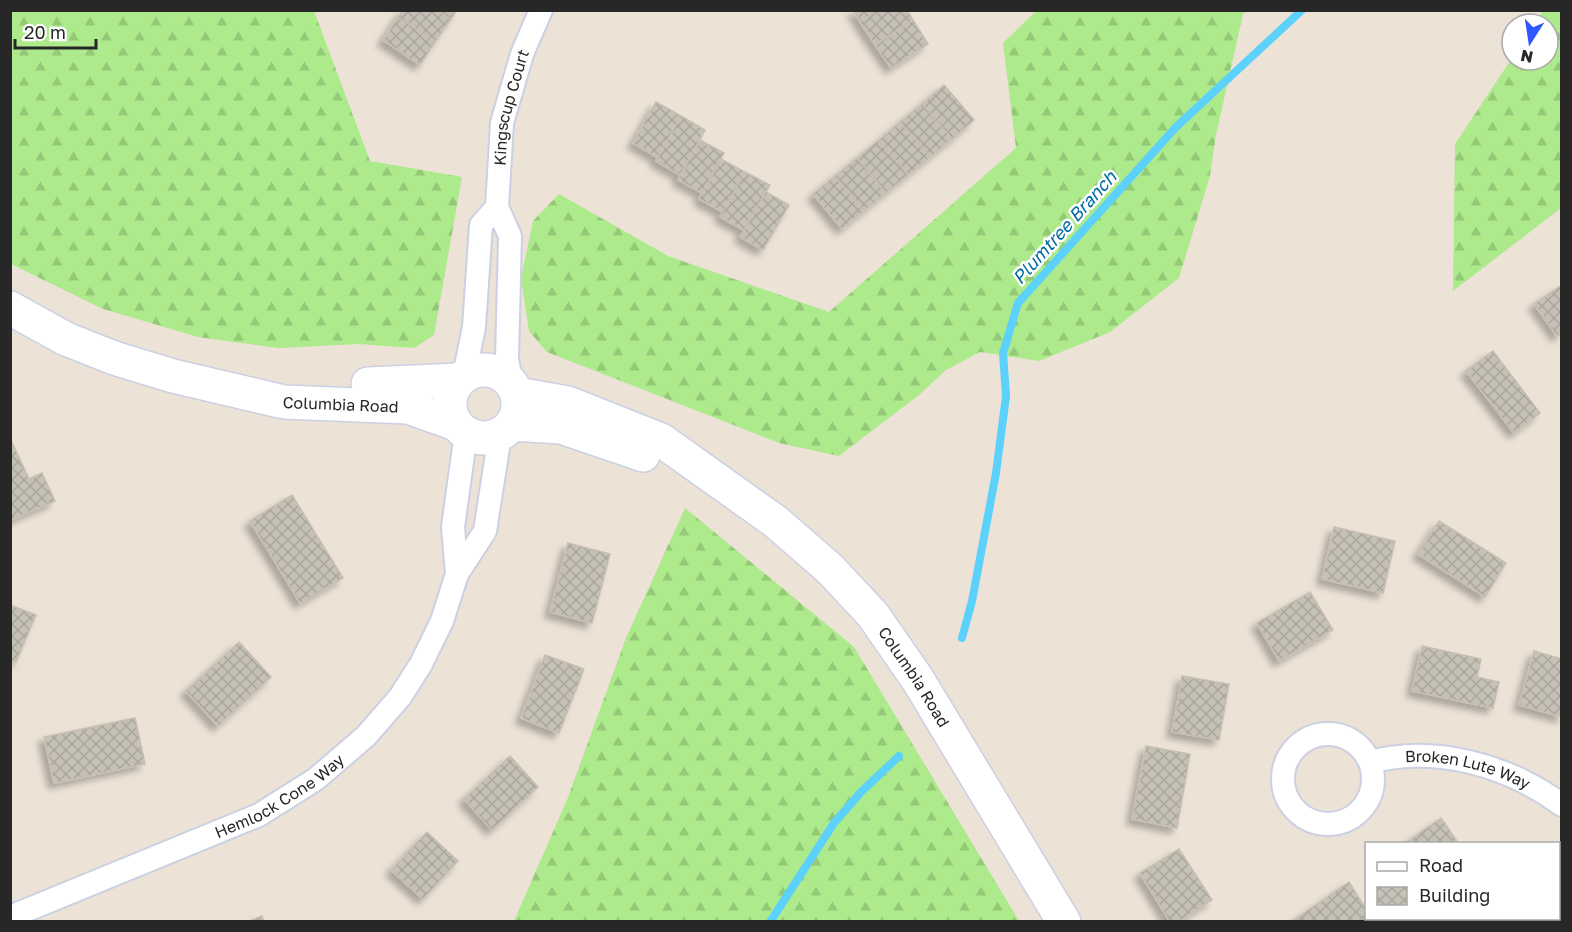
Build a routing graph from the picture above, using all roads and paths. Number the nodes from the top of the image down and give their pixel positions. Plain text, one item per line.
1 (541, 10) edge
2 (497, 207) junction
3 (10, 308) edge
4 (462, 378) junction
5 (226, 387) junction
6 (510, 409) junction
7 (461, 429) junction
8 (457, 574) junction
9 (1370, 762) dead end
10 (1562, 805) edge
11 (12, 913) edge
12 (1064, 921) edge

1 - 2 street, Kingscup Court
2 - 4 street
2 - 6 street, Kingscup Court
3 - 5 street, Columbia Road
4 - 5 street, Columbia Road
4 - 6 street
4 - 7 street
5 - 7 street, Columbia Road
6 - 7 street
6 - 8 street, Hemlock Cone Way
6 - 12 street, Columbia Road
7 - 8 street, Hemlock Cone Way
8 - 11 street, Hemlock Cone Way
9 - 10 street, Broken Lute Way

